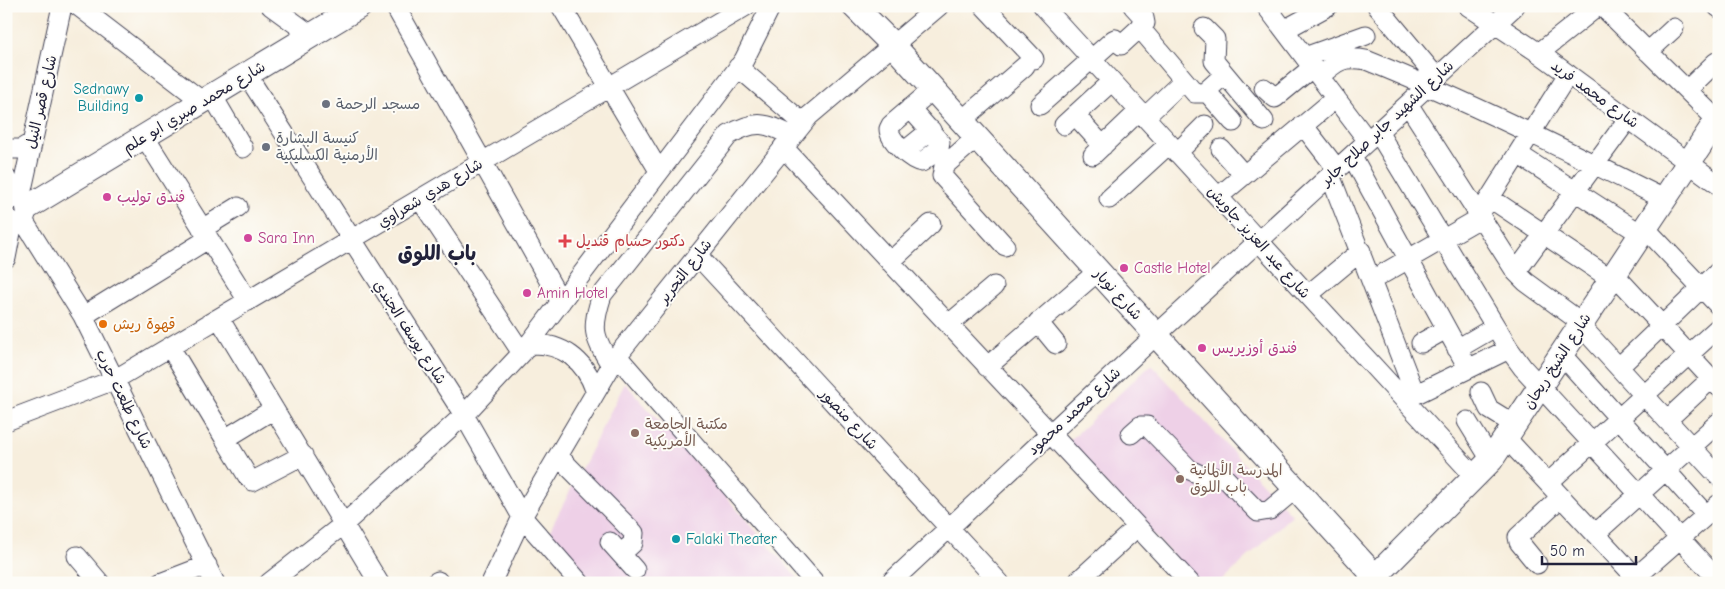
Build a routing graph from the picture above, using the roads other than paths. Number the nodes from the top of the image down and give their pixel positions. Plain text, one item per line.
1 (62, 6) edge
2 (78, 6) edge
3 (271, 6) edge
4 (360, 6) edge
5 (395, 6) edge
6 (561, 6) edge
7 (746, 6) edge
8 (771, 6) edge
9 (854, 6) edge
10 (939, 6) edge
11 (984, 6) edge
12 (1266, 6) edge
13 (1328, 6) edge
14 (1378, 6) edge
15 (1468, 6) edge
16 (1515, 6) edge
17 (1598, 6) edge
18 (1602, 6) edge
19 (1044, 7) edge
20 (1139, 17) edge
21 (1494, 25) junction
22 (1204, 28) dead end
23 (1674, 28) dead end
24 (1284, 30) junction
25 (1366, 35) dead end
26 (311, 36) junction
27 (893, 45) junction
28 (1648, 52) junction
29 (1539, 53) junction
30 (1092, 59) junction
31 (1719, 63) edge
32 (1312, 66) junction
33 (738, 67) junction
34 (1225, 74) junction
35 (1568, 74) junction
36 (247, 75) junction
37 (1184, 80) junction
38 (1112, 81) junction
39 (1432, 81) junction
40 (610, 87) junction
41 (1264, 88) dead end
42 (932, 90) junction
43 (1687, 90) junction
44 (1206, 91) junction
45 (207, 98) junction
46 (1336, 98) junction
47 (1408, 104) junction
48 (1040, 105) dead end
49 (910, 108) junction
50 (1142, 114) junction
51 (1628, 119) junction
52 (1264, 121) dead end
53 (1233, 122) dead end
54 (1205, 125) dead end
55 (1303, 125) junction
56 (1716, 125) edge
57 (964, 127) junction
58 (934, 133) junction
59 (1531, 133) junction
60 (793, 135) junction
61 (144, 136) junction
62 (1373, 136) junction
63 (31, 143) junction
64 (243, 148) dead end
65 (1173, 148) junction
66 (6, 149) edge
67 (1221, 149) dead end
68 (1518, 154) junction
69 (1352, 156) junction
70 (482, 162) junction
71 (1689, 163) junction
72 (1595, 165) junction
73 (659, 171) junction
74 (1334, 172) junction
75 (1244, 175) junction
76 (6, 178) edge
77 (1719, 184) edge
78 (1576, 191) junction
79 (1373, 195) junction
80 (1218, 197) junction
81 (1490, 198) junction
82 (420, 199) junction
83 (1109, 199) dead end
84 (1664, 199) junction
85 (238, 207) dead end
86 (15, 209) edge
87 (1345, 211) junction
88 (1480, 217) junction
89 (931, 224) dead end
90 (1643, 231) junction
91 (205, 234) junction
92 (1544, 234) junction
93 (1444, 239) junction
94 (351, 240) junction
95 (1258, 241) junction
96 (1005, 246) dead end
97 (1361, 251) junction
98 (697, 255) junction
99 (6, 258) edge
100 (1408, 260) junction
101 (890, 262) junction
102 (1719, 271) edge
103 (1097, 272) junction
104 (1516, 272) junction
105 (1613, 276) junction
106 (1372, 280) junction
107 (994, 286) dead end
108 (1701, 288) junction
109 (1308, 295) junction
110 (248, 301) junction
111 (561, 302) junction
112 (1719, 306) edge
113 (83, 316) junction
114 (219, 318) junction
115 (1038, 322) junction
116 (949, 324) junction
117 (1581, 324) junction
118 (1662, 325) junction
119 (1495, 327) junction
120 (1719, 327) edge
121 (1446, 329) junction
122 (1155, 336) junction
123 (1421, 343) dead end
124 (1056, 344) dead end
125 (170, 347) junction
126 (526, 348) junction
127 (1458, 349) junction
128 (1509, 349) junction
129 (1561, 354) junction
130 (1689, 355) junction
131 (614, 361) junction
132 (987, 366) junction
133 (1619, 366) junction
134 (1468, 368) junction
135 (114, 380) junction
136 (1715, 383) edge
137 (1540, 386) junction
138 (596, 390) junction
139 (1481, 392) dead end
140 (1644, 395) junction
141 (1410, 397) junction
142 (274, 409) junction
143 (464, 415) junction
144 (1618, 419) junction
145 (1667, 420) junction
146 (6, 421) edge
147 (1467, 421) dead end
148 (1719, 422) edge
149 (1510, 432) junction
150 (1050, 434) junction
151 (1131, 434) dead end
152 (225, 439) junction
153 (1592, 443) junction
154 (1691, 447) junction
155 (558, 456) junction
156 (305, 460) junction
157 (1492, 460) junction
158 (1665, 471) junction
159 (1718, 476) edge
160 (1476, 478) junction
161 (1548, 483) junction
162 (271, 486) dead end
163 (1295, 489) junction
164 (1640, 494) junction
165 (1561, 497) junction
166 (1712, 510) edge
167 (522, 517) junction
168 (344, 524) junction
169 (1137, 527) junction
170 (950, 529) junction
171 (1596, 534) junction
172 (1680, 538) junction
173 (77, 556) dead end
174 (1537, 564) dead end
175 (207, 565) junction
176 (635, 570) dead end
177 (1080, 580) dead end
178 (1639, 580) edge
179 (1375, 581) edge
180 (1719, 581) edge
181 (100, 583) edge
182 (160, 583) edge
183 (215, 583) edge
184 (269, 583) edge
185 (379, 583) edge
186 (491, 583) edge
187 (580, 583) edge
188 (816, 583) edge
189 (890, 583) edge
190 (1000, 583) edge
191 (1190, 583) edge

1 - 63 street, شارع قصر النيل
2 - 45 street
3 - 26 street
4 - 26 main road, شارع محمد صبري ابو علم
5 - 70 street
6 - 40 street
7 - 40 street, شارع هدي شعراوي
8 - 33 street
9 - 27 main road, شارع نوبار
10 - 27 street, شارع التحرير
11 - 57 street
12 - 24 street
13 - 24 street
14 - 39 street
15 - 21 street, شارع محمد فريد
16 - 21 street, شارع الشهيد جابر صلاح جابر
17 - 29 street
18 - 28 street
19 - 30 street, شارع عبد العزيز جاويش
20 - 30 street
20 - 37 street
21 - 29 street, شارع محمد فريد
21 - 39 street, شارع الشهيد جابر صلاح جابر
22 - 34 street
23 - 28 street
24 - 32 street
25 - 32 street
26 - 36 main road, شارع محمد صبري ابو علم
27 - 42 main road, شارع نوبار
27 - 60 street, شارع التحرير
28 - 43 street
29 - 35 street, شارع محمد فريد
30 - 38 street, شارع عبد العزيز جاويش
30 - 48 street
31 - 43 street
32 - 39 street
32 - 41 street
32 - 46 street
33 - 60 street
33 - 73 street
34 - 44 street
34 - 52 street
35 - 51 street, شارع محمد فريد
35 - 59 street
36 - 45 main road, شارع محمد صبري ابو علم
36 - 94 street, شارع يوسف الجندي
37 - 44 street
37 - 50 street
38 - 50 street, شارع عبد العزيز جاويش
38 - 50 street
39 - 47 street, شارع الشهيد جابر صلاح جابر
39 - 59 street
40 - 70 street, شارع هدي شعراوي
40 - 73 street
42 - 49 street
42 - 57 main road, شارع نوبار
43 - 56 street
44 - 53 street
45 - 61 main road, شارع محمد صبري ابو علم
45 - 64 street
46 - 55 street
46 - 62 street
47 - 62 street, شارع الشهيد جابر صلاح جابر
47 - 88 street
49 - 58 street
49 - 58 street
50 - 65 street, شارع عبد العزيز جاويش
51 - 71 street, شارع محمد فريد
51 - 72 street
54 - 65 street
55 - 74 street
55 - 75 street
56 - 71 main road, شارع الشيخ ريحان
57 - 58 street
57 - 96 street
57 - 103 main road, شارع نوبار
59 - 68 street
59 - 72 street
60 - 98 street, شارع التحرير
60 - 101 street
60 - 131 street
61 - 86 main road, شارع محمد صبري ابو علم
61 - 91 street
62 - 69 street, شارع الشهيد جابر صلاح جابر
62 - 93 street
63 - 66 street
63 - 86 street, شارع قصر النيل
65 - 80 street, شارع عبد العزيز جاويش
65 - 83 street
67 - 75 street
68 - 78 street
68 - 81 street
69 - 74 street, شارع الشهيد جابر صلاح جابر
69 - 79 street
70 - 82 street, شارع هدي شعراوي
70 - 111 street
71 - 77 street, شارع محمد فريد
71 - 84 main road, شارع الشيخ ريحان
72 - 78 street
72 - 84 street
73 - 111 street
74 - 87 street
74 - 95 street, شارع الشهيد جابر صلاح جابر
75 - 80 street
76 - 86 street, شارع طلعت حرب
78 - 90 street
78 - 92 street
79 - 87 street
79 - 100 street
80 - 95 street, شارع عبد العزيز جاويش
81 - 88 street
81 - 92 street
82 - 94 street, شارع هدي شعراوي
82 - 126 street
84 - 90 main road, شارع الشيخ ريحان
85 - 91 street
86 - 99 street, شارع قصر النيل
86 - 113 street, شارع طلعت حرب
87 - 97 street
88 - 93 street
88 - 104 street
89 - 101 street
90 - 105 main road, شارع الشيخ ريحان
90 - 108 street
91 - 110 street
91 - 113 street
92 - 104 street
92 - 105 street
93 - 100 street
93 - 119 street
94 - 110 street, شارع هدي شعراوي
94 - 143 street, شارع يوسف الجندي
95 - 109 street, شارع عبد العزيز جاويش
95 - 122 street, شارع محمد محمود
97 - 106 street
97 - 109 street
98 - 131 street, شارع التحرير
98 - 170 street, شارع منصور
100 - 106 street
100 - 121 street
101 - 116 street
102 - 108 street
103 - 115 street
103 - 122 main road, شارع نوبار
104 - 117 street
105 - 117 main road, شارع الشيخ ريحان
105 - 118 street
106 - 141 street
107 - 116 street
108 - 112 street
108 - 118 street
109 - 141 street, شارع عبد العزيز جاويش
110 - 114 street, شارع هدي شعراوي
111 - 126 street
113 - 135 street, شارع طلعت حرب
114 - 125 street, شارع هدي شعراوي
114 - 142 street
115 - 124 street
115 - 132 street
116 - 132 street
117 - 129 main road, شارع الشيخ ريحان
117 - 133 street
118 - 130 street
118 - 133 street
119 - 127 street
119 - 128 street
120 - 130 street
121 - 123 street
121 - 127 street
122 - 150 street, شارع محمد محمود
122 - 163 main road, شارع نوبار
125 - 135 street, شارع هدي شعراوي
125 - 152 street
126 - 138 street
126 - 143 street
127 - 134 street
128 - 134 street
128 - 137 street
129 - 137 main road, شارع الشيخ ريحان
129 - 144 street
130 - 136 street
130 - 140 street
131 - 138 street, شارع التحرير
131 - 188 street
132 - 150 street
133 - 140 street
134 - 141 street
135 - 146 street, شارع هدي شعراوي
135 - 175 street, شارع طلعت حرب
136 - 145 street
137 - 149 main road, شارع الشيخ ريحان
137 - 153 street
138 - 155 street, شارع التحرير
139 - 149 street
140 - 144 street
140 - 145 street
141 - 160 street, شارع عبد العزيز جاويش
142 - 152 street
142 - 156 street
143 - 167 street, شارع يوسف الجندي
143 - 168 street
144 - 153 street
144 - 158 street
145 - 154 street
147 - 157 street
148 - 154 street
149 - 157 main road, شارع الشيخ ريحان
149 - 161 street
150 - 169 street
150 - 170 street, شارع محمد محمود
151 - 163 street
152 - 156 street
153 - 161 street
153 - 164 street
154 - 158 street
154 - 159 street
155 - 167 street, شارع التحرير
155 - 176 street
156 - 162 street
156 - 168 street
157 - 160 main road, شارع الشيخ ريحان
158 - 164 street
158 - 166 street
160 - 179 main road, شارع الشيخ ريحان
161 - 165 street
163 - 179 main road, شارع نوبار
164 - 171 street
164 - 172 street
165 - 171 street
165 - 174 street
166 - 172 street
167 - 186 street, شارع التحرير
167 - 187 street, شارع يوسف الجندي
168 - 184 street
168 - 185 street
169 - 177 street
169 - 191 street
170 - 189 street, شارع محمد محمود
170 - 190 street, شارع منصور
171 - 178 street
172 - 178 street
172 - 180 street
173 - 181 street
175 - 182 street
175 - 183 street, شارع طلعت حرب

